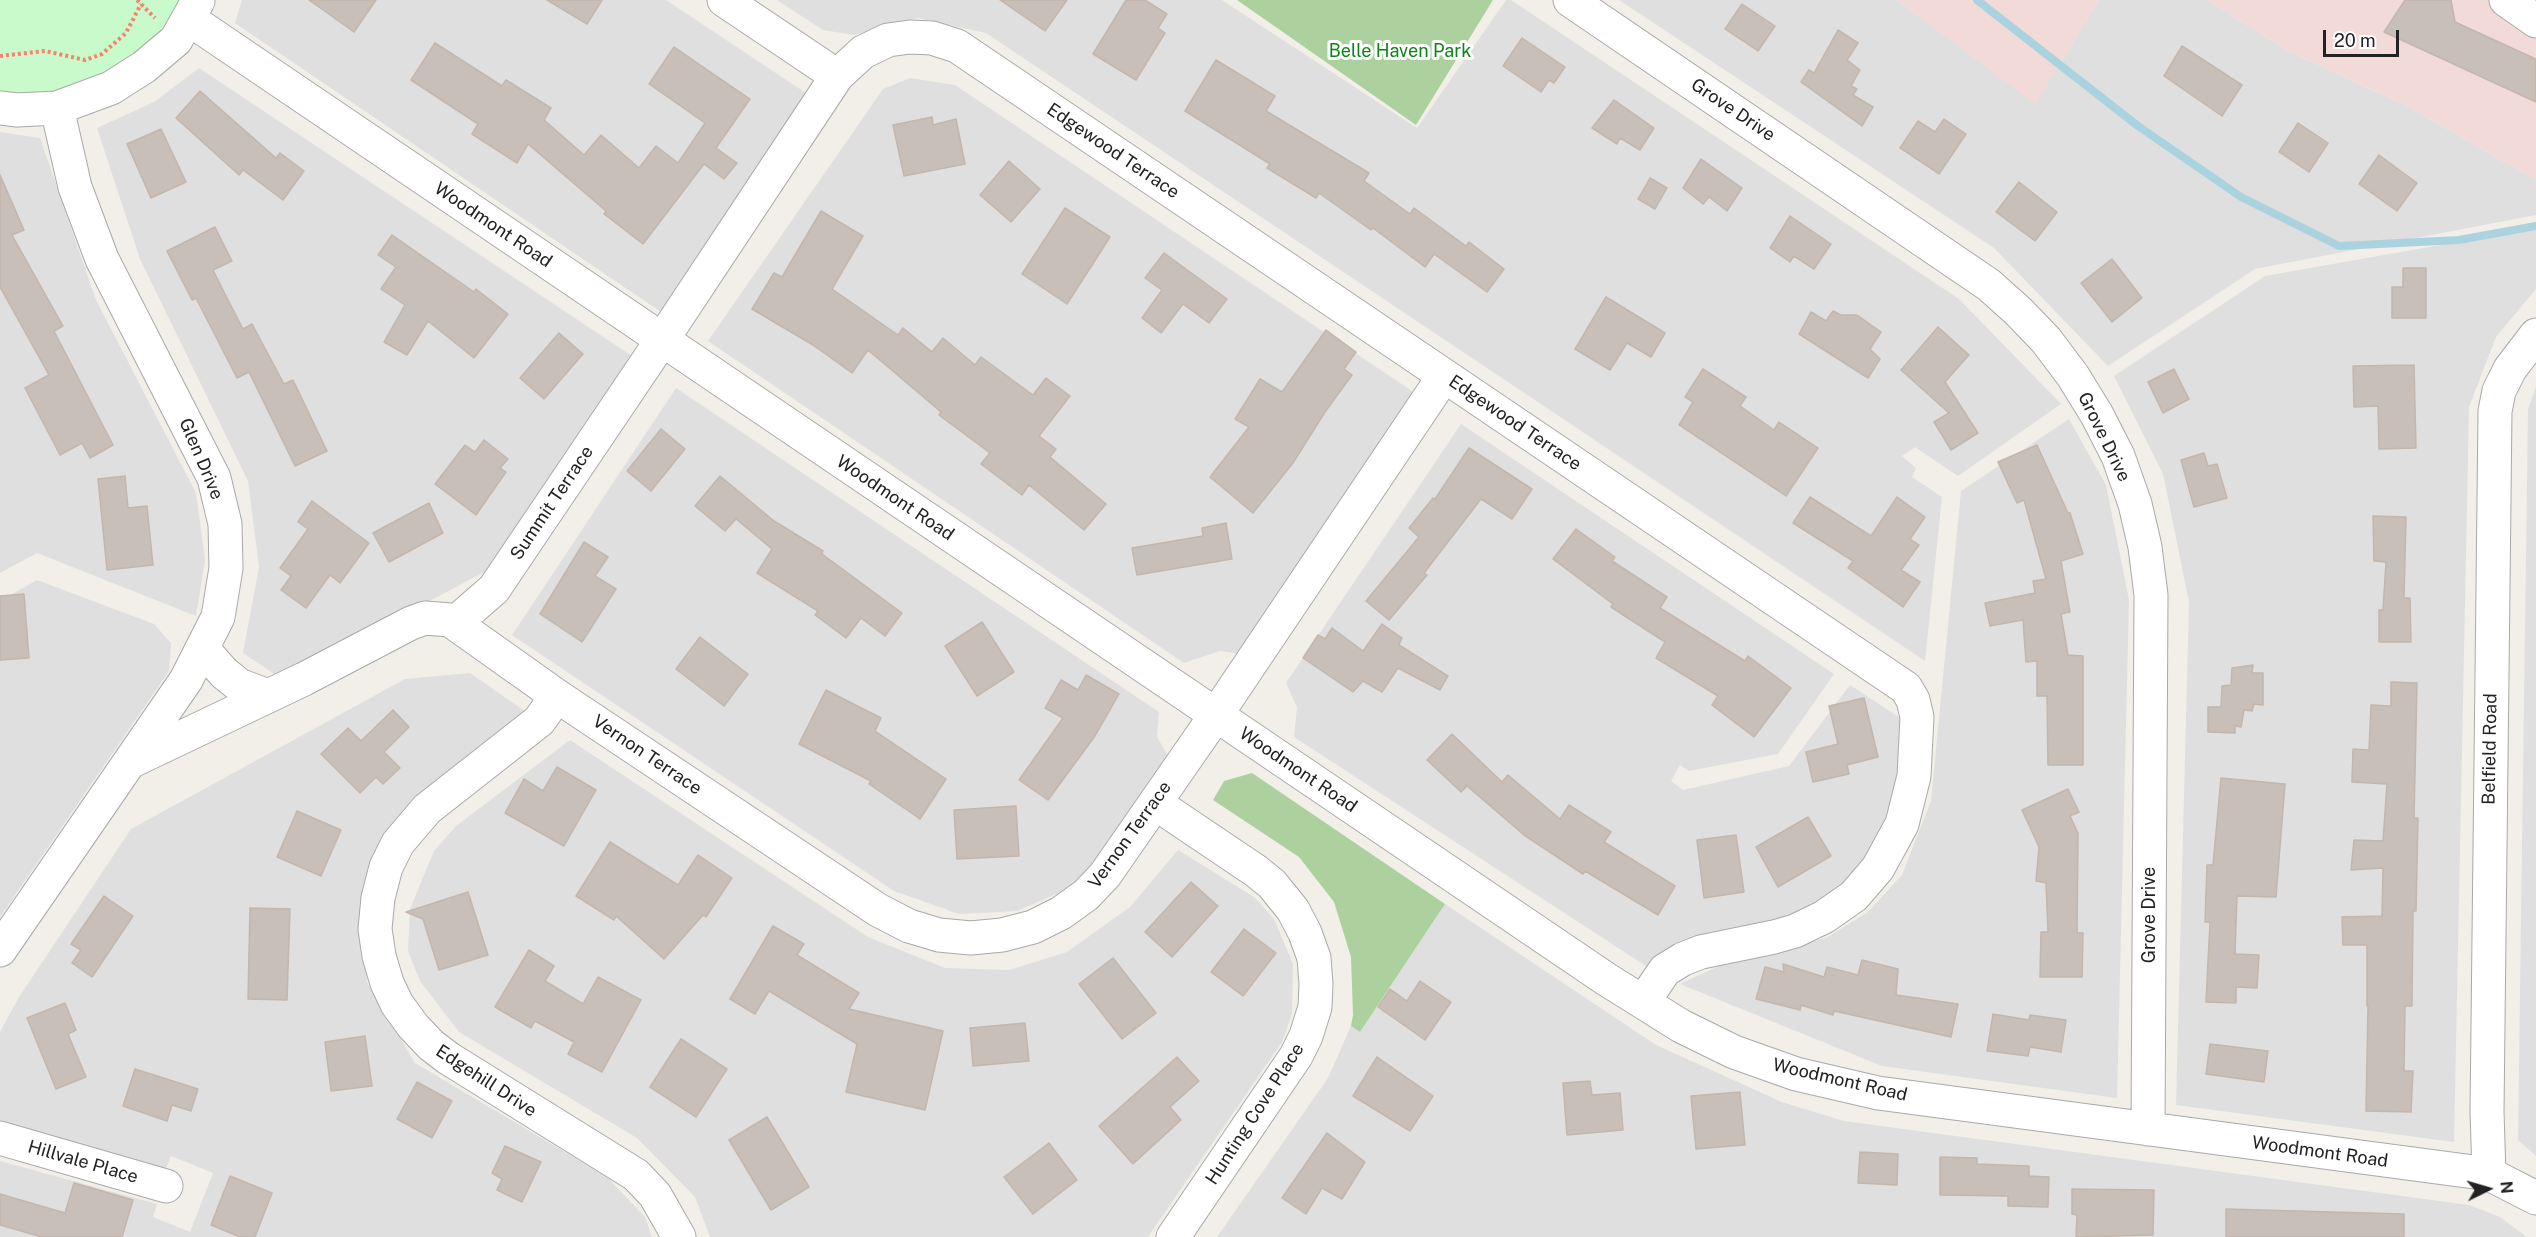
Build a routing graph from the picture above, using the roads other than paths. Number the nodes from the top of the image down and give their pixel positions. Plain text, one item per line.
1 (724, 0) edge
2 (1570, 0) edge
3 (2506, 0) edge
4 (194, 10) edge
5 (2536, 21) edge
6 (837, 76) junction
7 (0, 108) edge
8 (57, 108) junction
9 (2536, 335) edge
10 (662, 340) junction
11 (1444, 376) junction
12 (455, 623) junction
13 (203, 649) junction
14 (268, 696) junction
15 (557, 696) junction
16 (1216, 715) junction
17 (132, 761) junction
18 (1155, 803) junction
19 (0, 950) edge
20 (1643, 1002) junction
21 (2148, 1129) junction
22 (0, 1138) edge
23 (2489, 1174) junction
24 (166, 1186) dead end
25 (2536, 1198) edge
26 (679, 1237) edge
27 (1173, 1237) edge

1 - 6 street
2 - 21 street, Grove Drive
3 - 5 street
4 - 8 street
4 - 10 street, Woodmont Road
6 - 10 street, Summit Terrace
6 - 11 street, Edgewood Terrace
7 - 8 street
8 - 13 street, Glen Drive
9 - 23 street, Belfield Road
10 - 12 street, Summit Terrace
10 - 16 street, Woodmont Road
11 - 16 street, Vernon Terrace
11 - 20 street, Edgewood Terrace
12 - 14 street
12 - 15 street, Vernon Terrace
13 - 14 street
13 - 17 street, Glen Drive
14 - 17 street
15 - 18 street, Vernon Terrace
15 - 26 street, Edgehill Drive
16 - 18 street, Vernon Terrace
16 - 20 street, Woodmont Road
17 - 19 street, Glen Drive
18 - 27 street, Hunting Cove Place
20 - 21 street, Woodmont Road
21 - 23 street, Woodmont Road
22 - 24 street, Hillvale Place
23 - 25 street, Woodmont Road

